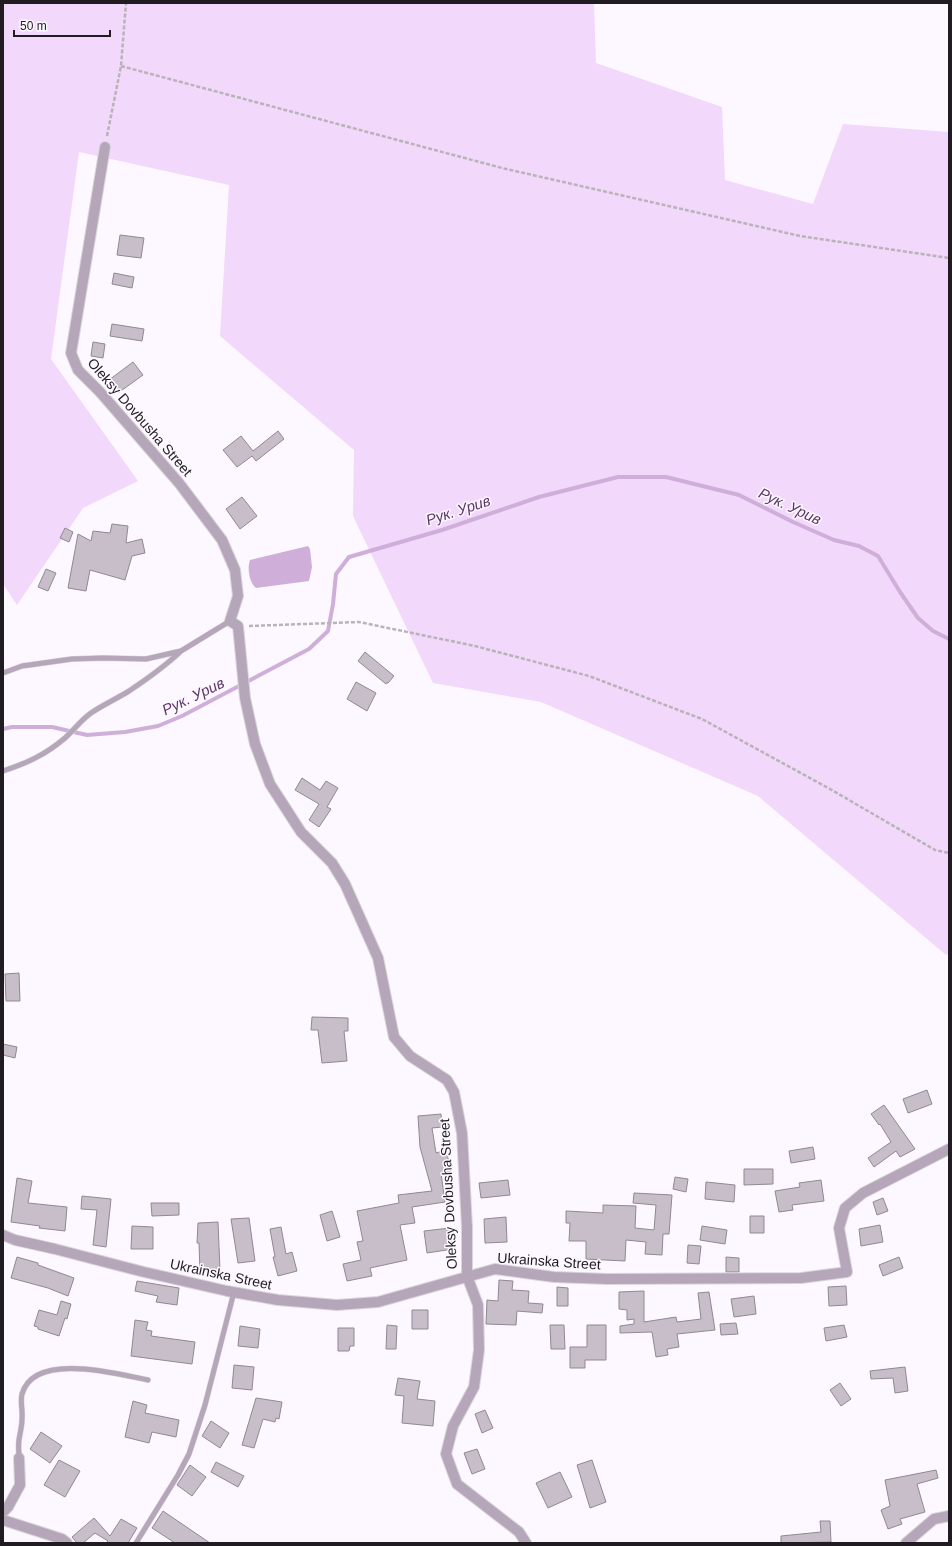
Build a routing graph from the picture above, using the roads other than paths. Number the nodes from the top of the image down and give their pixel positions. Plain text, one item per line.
1 (105, 147) road end
2 (234, 624) junction
3 (181, 651) junction
4 (3, 673) edge
5 (3, 771) edge
6 (949, 1149) edge
7 (3, 1235) edge
8 (467, 1276) junction
9 (234, 1292) junction
10 (148, 1380) dead end
11 (19, 1458) joint
12 (3, 1512) edge
13 (949, 1516) edge
14 (3, 1520) edge
15 (67, 1543) edge
16 (136, 1543) edge
17 (526, 1543) edge
18 (906, 1543) edge

1 - 2 street, Oleksy Dovbusha Street
2 - 3 lane
2 - 8 street, Oleksy Dovbusha Street
3 - 4 lane
3 - 5 lane
6 - 8 street, Ukrainska Street
7 - 9 street, Ukrainska Street
8 - 9 street, Ukrainska Street
8 - 17 street, Oleksy Dovbusha Street
9 - 16 lane
10 - 11 lane
11 - 12 street
13 - 18 street
14 - 15 street

